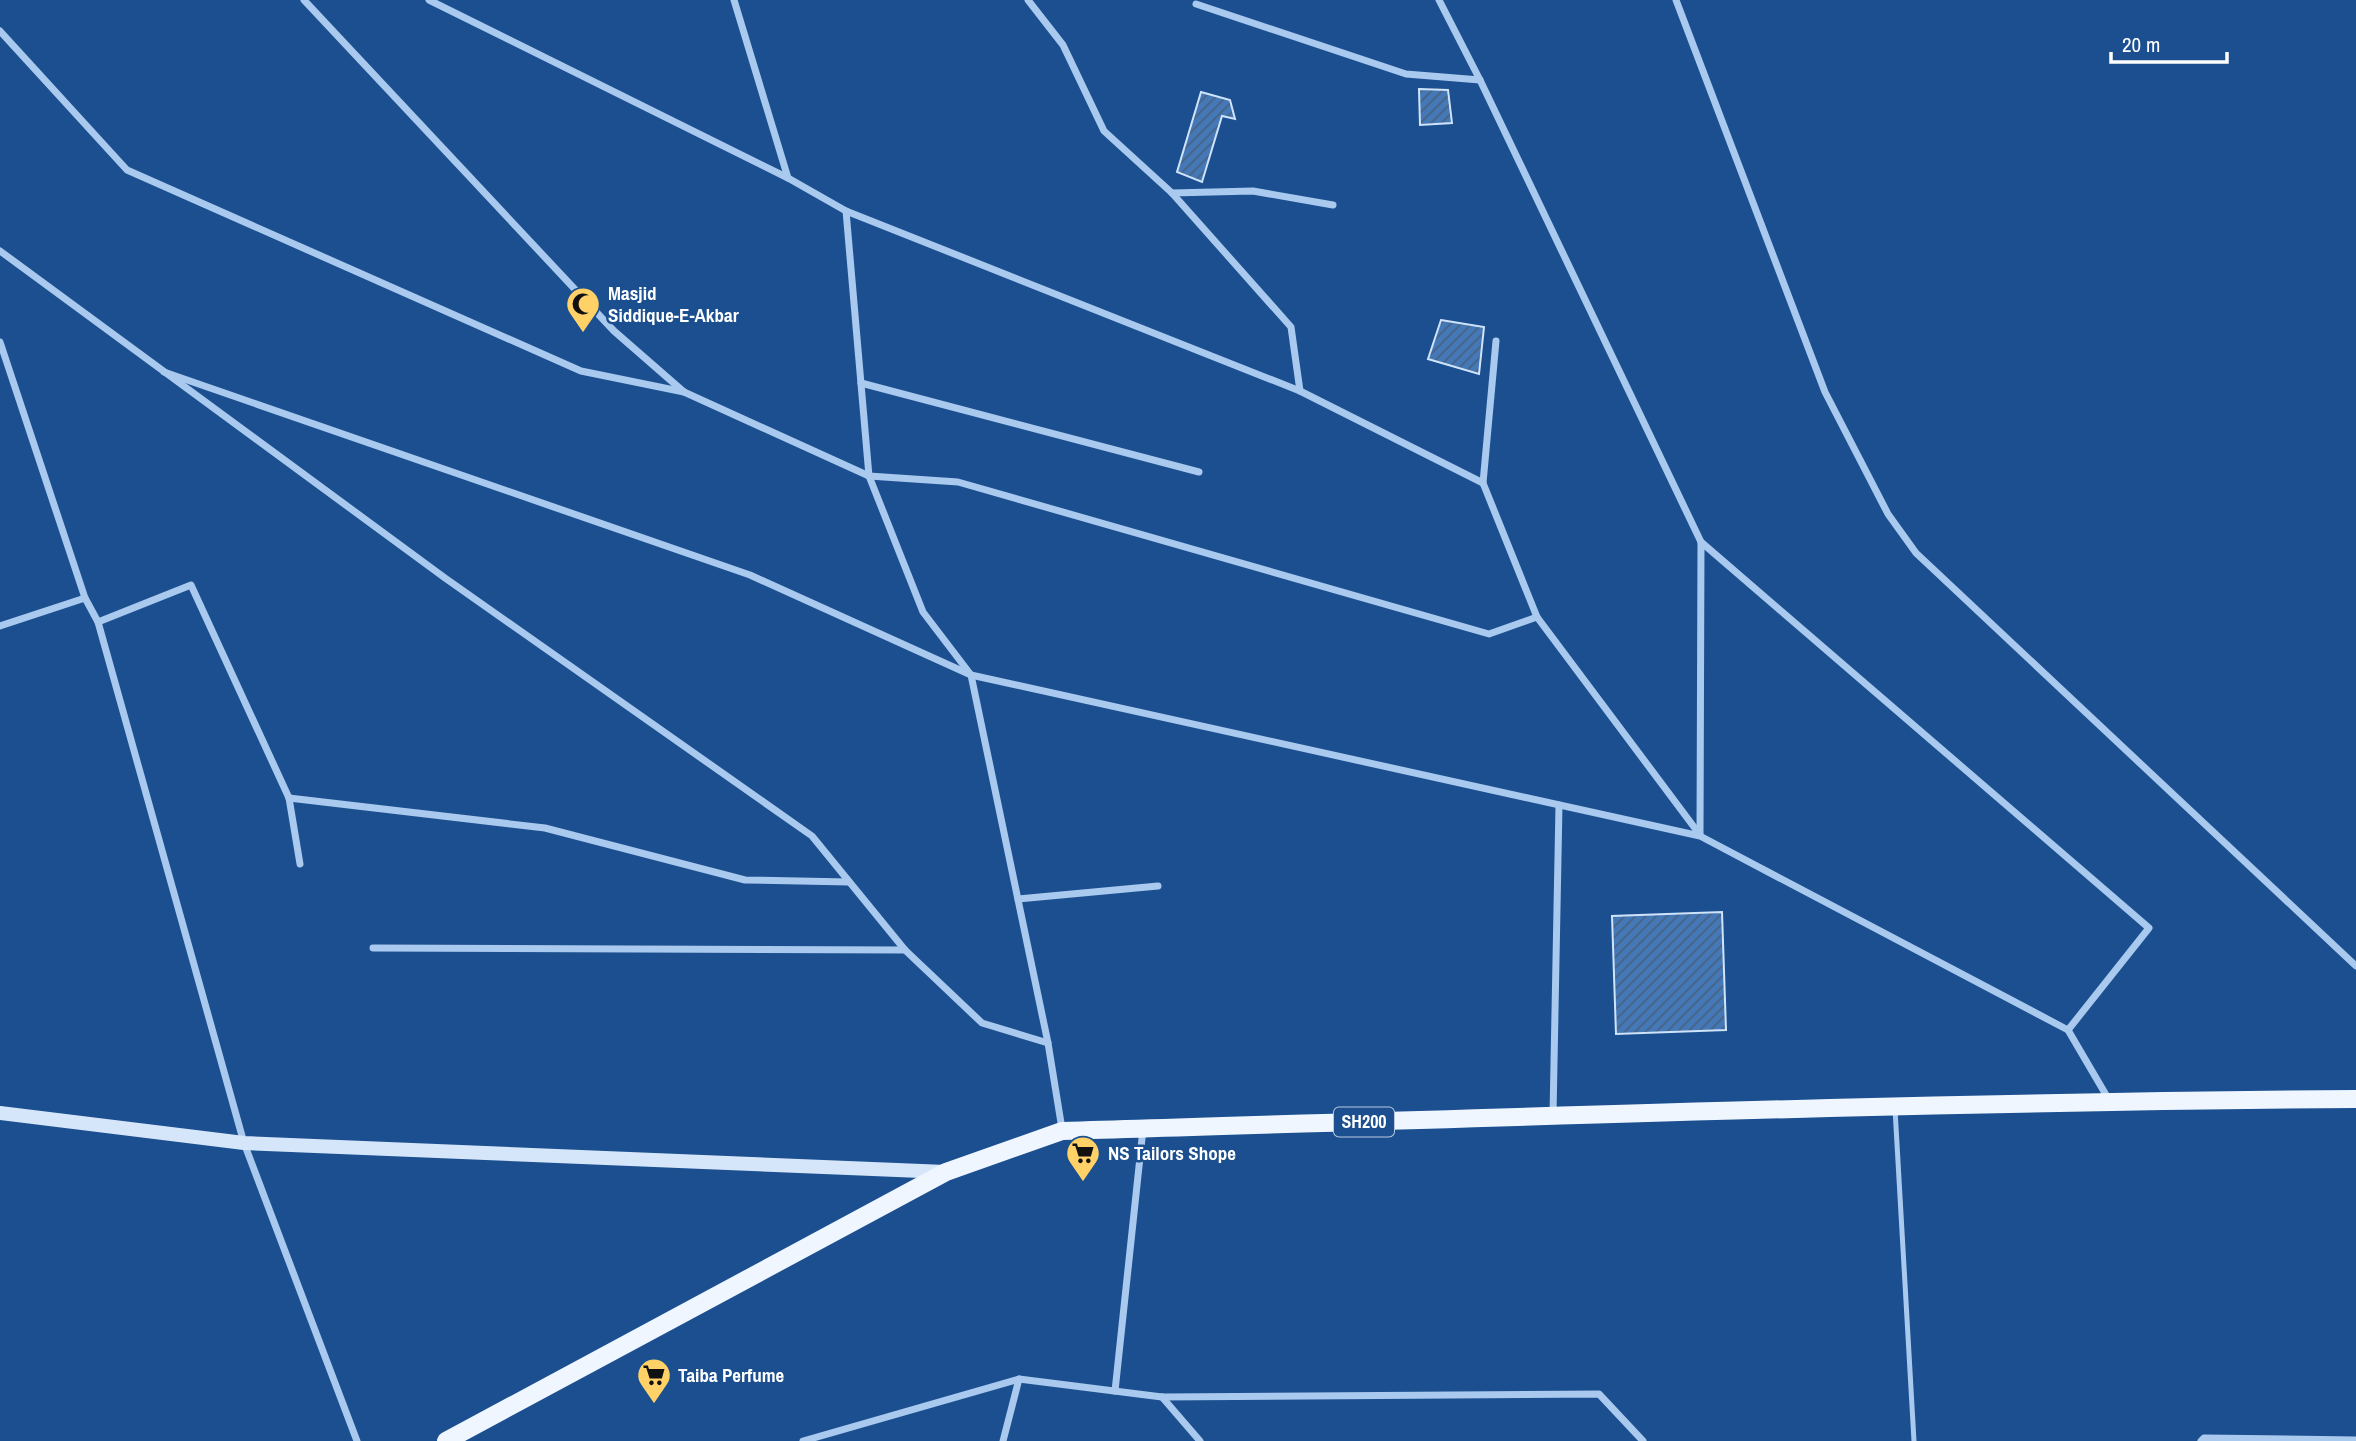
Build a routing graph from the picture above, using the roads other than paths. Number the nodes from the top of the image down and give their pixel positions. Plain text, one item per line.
1 (304, 0) edge
2 (429, 0) edge
3 (734, 0) edge
4 (1028, 0) edge
5 (1439, 0) edge
6 (1676, 0) edge
7 (1196, 4) dead end
8 (0, 31) edge
9 (1480, 80) junction
10 (788, 178) junction
11 (1172, 193) junction
12 (1333, 205) dead end
13 (846, 211) junction
14 (0, 251) edge
15 (1496, 341) dead end
16 (0, 342) edge
17 (164, 372) junction
18 (861, 383) junction
19 (1300, 391) junction
20 (684, 392) junction
21 (1199, 472) dead end
22 (869, 476) junction
23 (1483, 482) junction
24 (1701, 542) junction
25 (85, 598) junction
26 (1537, 617) junction
27 (98, 622) junction
28 (0, 625) edge
29 (971, 675) junction
30 (289, 798) junction
31 (1559, 805) junction
32 (1700, 836) junction
33 (300, 864) dead end
34 (849, 882) junction
35 (1158, 886) dead end
36 (1018, 899) junction
37 (373, 948) dead end
38 (905, 950) junction
39 (2356, 966) edge
40 (2068, 1030) junction
41 (1048, 1043) junction
42 (2356, 1099) edge
43 (2110, 1101) junction
44 (1895, 1106) junction
45 (0, 1113) edge
46 (1553, 1117) junction
47 (1143, 1129) junction
48 (1062, 1131) junction
49 (244, 1143) junction
50 (946, 1172) junction
51 (1019, 1378) junction
52 (1115, 1391) junction
53 (1162, 1397) junction
54 (2356, 1440) edge
55 (357, 1441) edge
56 (446, 1441) edge
57 (803, 1441) edge
58 (1003, 1441) edge
59 (1200, 1441) edge
60 (1643, 1441) edge
61 (1914, 1441) edge
62 (2201, 1441) edge

1 - 20 street
2 - 10 street
3 - 10 street
4 - 11 street
5 - 9 street
6 - 39 street
7 - 9 street
8 - 20 street
9 - 24 street
10 - 13 street
11 - 12 street
11 - 19 street
13 - 18 street
13 - 19 street
14 - 17 street
15 - 23 street
16 - 25 street
17 - 29 street
17 - 34 street
18 - 21 street
18 - 22 street
19 - 23 street
20 - 22 street
22 - 26 street
22 - 29 street
23 - 26 street
24 - 32 street
24 - 40 street
25 - 27 street
25 - 28 street
26 - 32 street
27 - 30 street
27 - 49 street
29 - 31 street
29 - 36 street
30 - 33 street
30 - 34 street
31 - 32 street
31 - 46 street
32 - 40 street
34 - 38 street
35 - 36 street
36 - 41 street
37 - 38 street
38 - 41 street
40 - 43 street
41 - 48 street
42 - 43 main road, SH200
43 - 44 main road, SH200
44 - 46 main road, SH200
44 - 61 lane
45 - 49 main road
46 - 47 main road, SH200
47 - 48 main road, SH200
47 - 52 street
48 - 50 main road, SH200
49 - 50 main road
49 - 55 street
50 - 56 main road, SH200
51 - 52 street
51 - 57 street
51 - 58 street
52 - 53 street
53 - 59 street
53 - 60 street
54 - 62 street

